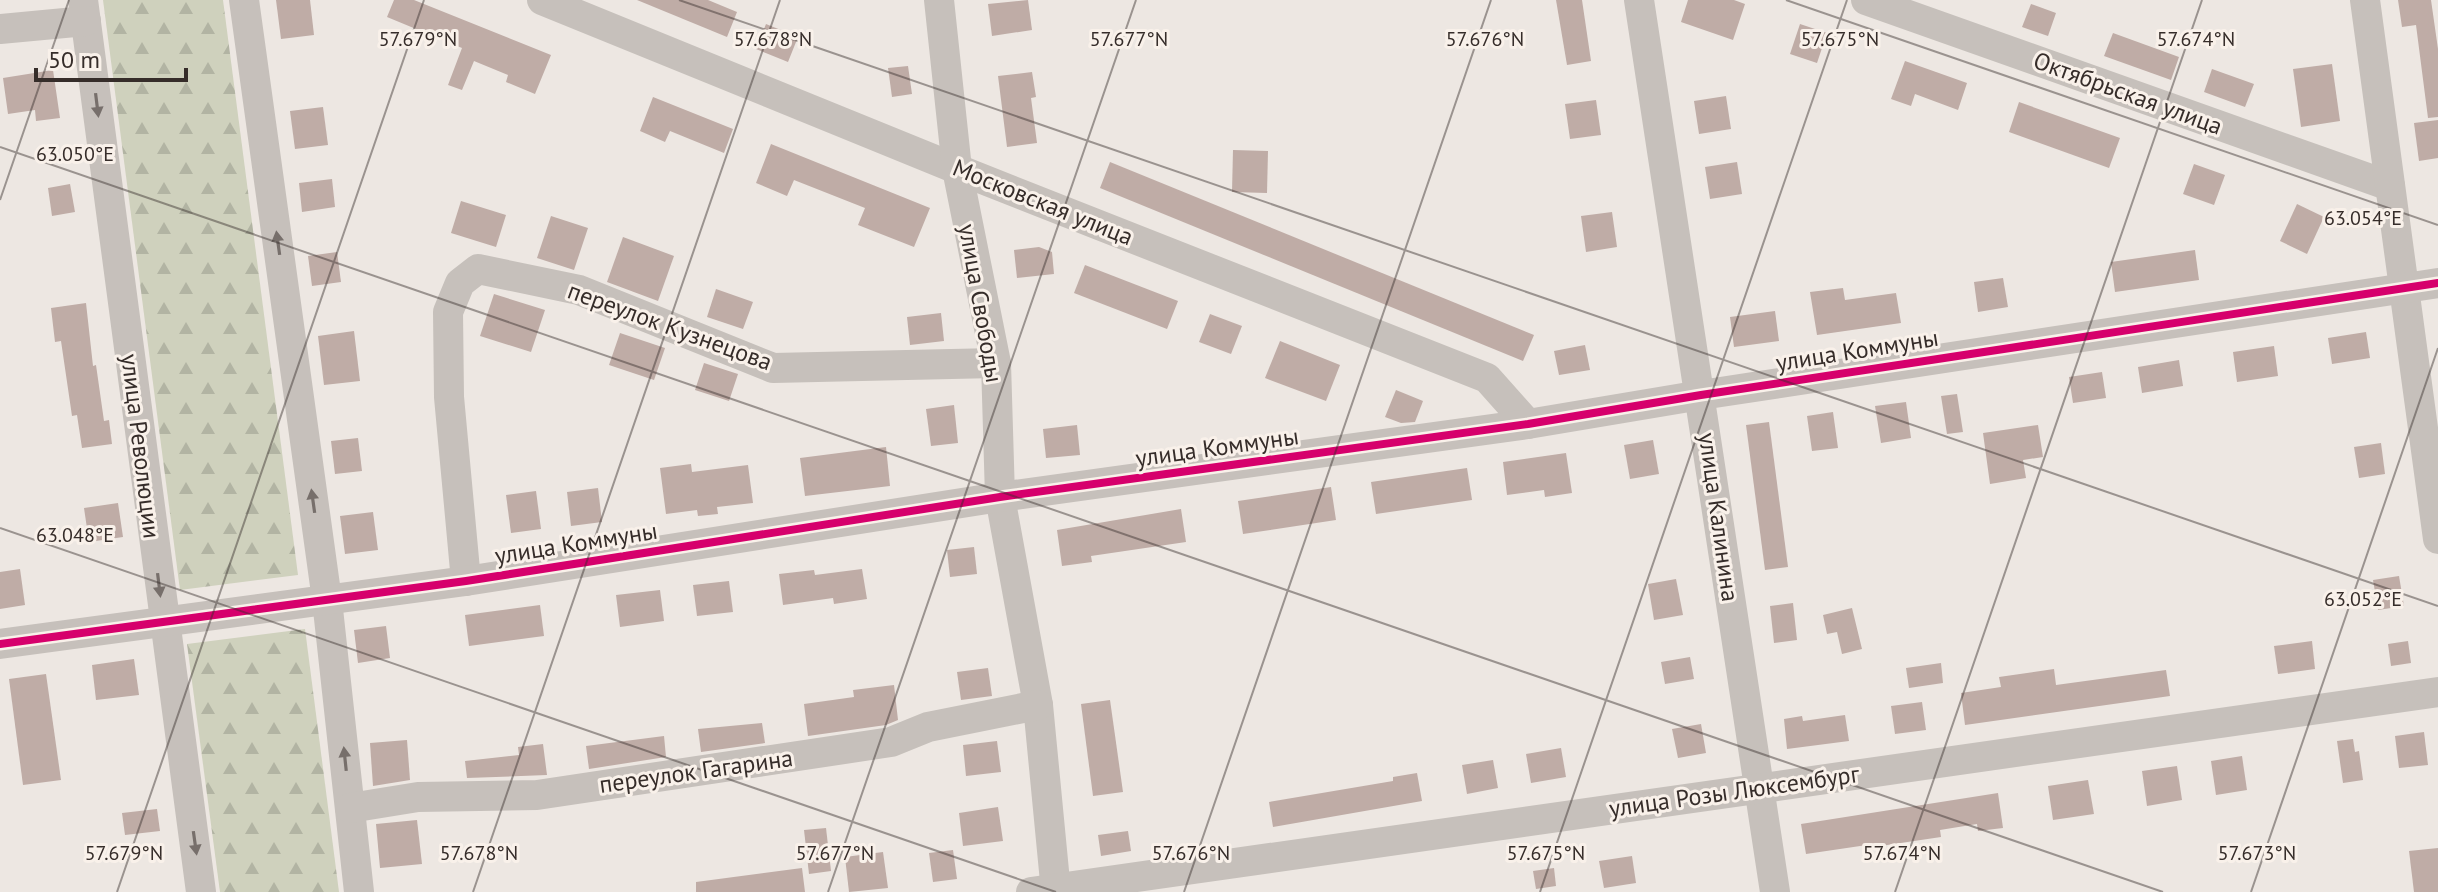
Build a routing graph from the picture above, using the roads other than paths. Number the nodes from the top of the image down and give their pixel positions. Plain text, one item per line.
1 (244, 0) edge
2 (542, 0) edge
3 (939, 0) edge
4 (1639, 0) edge
5 (1866, 0) edge
6 (2365, 0) edge
7 (85, 10) edge
8 (0, 29) edge
9 (957, 169) junction
10 (2390, 186) junction
11 (2438, 283) edge
12 (2404, 287) junction
13 (996, 363) junction
14 (1701, 395) junction
15 (1528, 424) junction
16 (1000, 497) junction
17 (2438, 539) edge
18 (466, 581) junction
19 (327, 600) junction
20 (164, 621) junction
21 (0, 644) edge
22 (2438, 692) edge
23 (1038, 705) junction
24 (1758, 788) junction
25 (350, 808) junction
26 (1047, 891) edge
27 (201, 892) edge
28 (359, 892) edge
29 (1775, 892) edge

19 -> 1 street
2 - 9 street, Московская улица
3 - 9 street, улица Свободы
4 - 14 street, улица Калинина
5 - 10 street, Октябрьская улица
6 - 10 street
7 - 8 street
7 -> 20 street, улица Революции
9 - 13 street, улица Свободы
9 - 15 street, Московская улица
10 - 12 street
11 - 12 street, улица Коммуны
12 - 14 street, улица Коммуны
12 - 17 street
13 - 16 street, улица Свободы
13 - 18 street, переулок Кузнецова
14 - 15 street, улица Коммуны
14 - 24 street, улица Калинина
15 - 16 street, улица Коммуны
16 - 18 street, улица Коммуны
16 - 23 street, улица Свободы
18 - 19 street, улица Коммуны
19 - 20 street, улица Коммуны
25 -> 19 street
20 - 21 street, улица Коммуны
20 -> 27 street, улица Революции
22 - 24 street, улица Розы Люксембург
23 - 25 street, переулок Гагарина
23 - 26 street, улица Свободы
24 - 26 street, улица Розы Люксембург
24 - 29 street, улица Калинина
25 - 28 street

